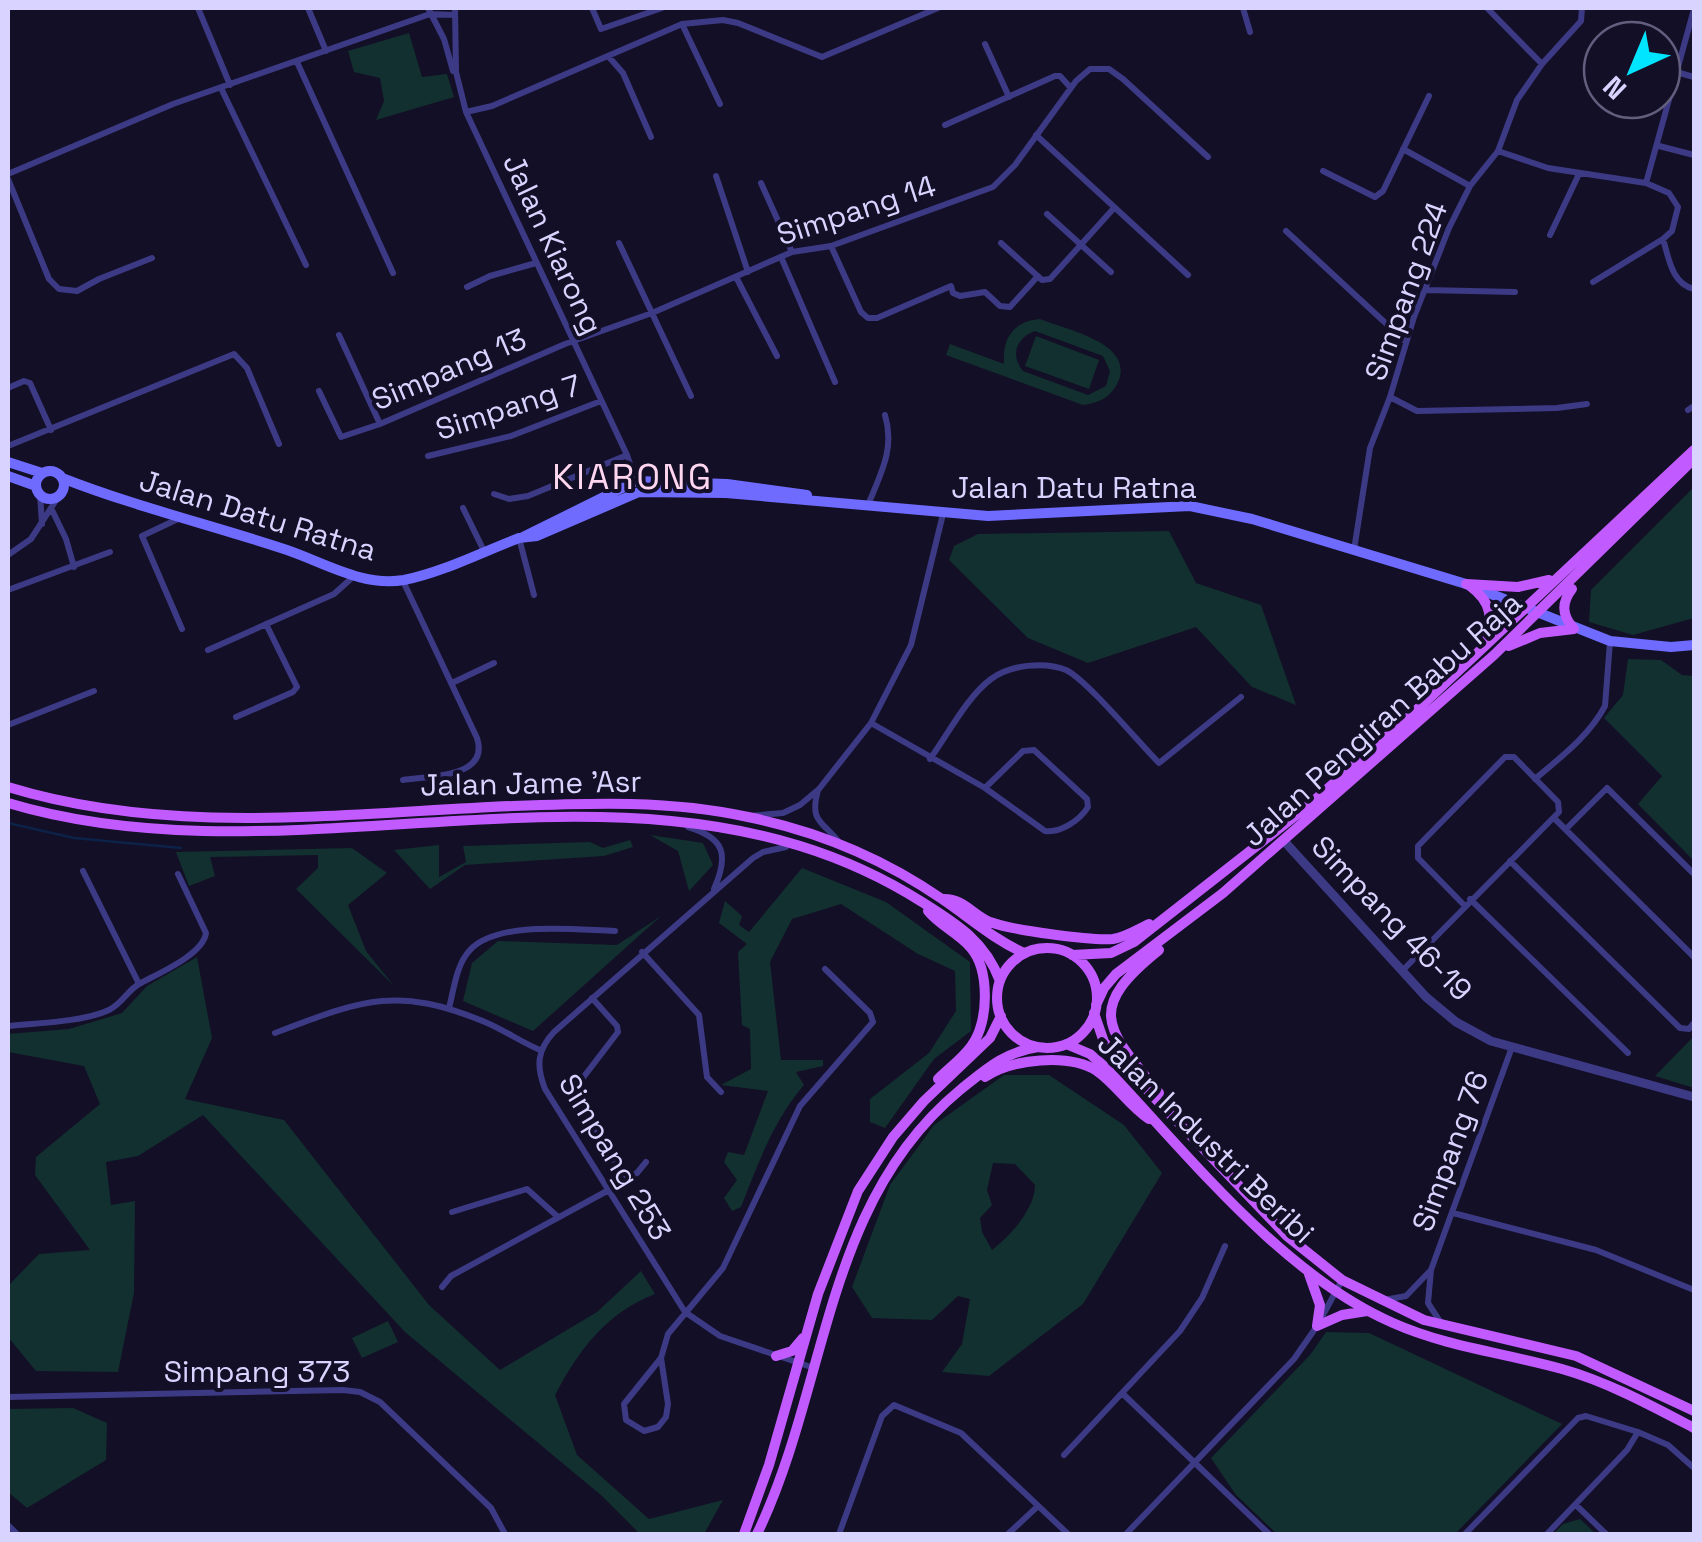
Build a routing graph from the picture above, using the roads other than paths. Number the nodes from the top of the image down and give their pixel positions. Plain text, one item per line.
1 (198, 8) edge
2 (308, 8) edge
3 (592, 8) edge
4 (662, 8) edge
5 (719, 8) edge
6 (938, 8) edge
7 (1243, 8) edge
8 (1487, 8) edge
9 (1582, 8) edge
10 (1694, 9) edge
11 (432, 10) edge
12 (455, 11) edge
13 (723, 20) junction
14 (682, 24) junction
15 (1250, 32) dead end
16 (985, 44) dead end
17 (326, 51) junction
18 (1682, 51) edge
19 (608, 56) junction
20 (298, 62) junction
21 (1542, 64) junction
22 (458, 86) junction
23 (226, 87) junction
24 (1070, 88) junction
25 (1009, 96) junction
26 (1429, 96) dead end
27 (720, 104) dead end
28 (466, 112) junction
29 (1664, 120) edge
30 (945, 125) dead end
31 (1036, 135) junction
32 (651, 137) dead end
33 (1658, 146) junction
34 (1403, 150) junction
35 (1498, 151) junction
36 (1694, 155) edge
37 (1208, 157) dead end
38 (1323, 171) dead end
39 (1579, 174) junction
40 (8, 176) edge
41 (716, 176) dead end
42 (762, 183) dead end
43 (1646, 183) junction
44 (1470, 186) junction
45 (1114, 208) junction
46 (1047, 214) dead end
47 (1286, 231) dead end
48 (1550, 235) dead end
49 (1663, 239) junction
50 (619, 243) dead end
51 (1001, 244) dead end
52 (1081, 244) junction
53 (831, 246) junction
54 (792, 252) junction
55 (781, 257) junction
56 (152, 258) dead end
57 (536, 263) junction
58 (306, 265) dead end
59 (748, 272) junction
60 (1111, 272) dead end
61 (392, 273) dead end
62 (1188, 275) dead end
63 (1038, 276) junction
64 (736, 277) junction
65 (1593, 282) dead end
66 (467, 287) dead end
67 (1694, 289) edge
68 (1425, 290) junction
69 (1515, 292) dead end
70 (652, 313) junction
71 (339, 334) dead end
72 (1406, 342) junction
73 (574, 343) junction
74 (777, 356) dead end
75 (835, 382) dead end
76 (8, 388) edge
77 (320, 391) dead end
78 (691, 396) dead end
79 (1390, 396) junction
80 (601, 401) junction
81 (1588, 404) dead end
82 (885, 415) dead end
83 (380, 424) junction
84 (52, 430) junction
85 (279, 444) dead end
86 (8, 446) edge
87 (1694, 450) edge
88 (627, 455) junction
89 (428, 456) dead end
90 (1694, 459) edge
91 (8, 462) edge
92 (42, 474) junction
93 (8, 476) edge
94 (638, 487) junction
95 (62, 488) junction
96 (38, 490) junction
97 (494, 494) dead end
98 (868, 504) junction
99 (464, 508) dead end
100 (52, 509) junction
101 (943, 514) junction
102 (181, 518) junction
103 (42, 525) junction
104 (520, 538) junction
105 (1354, 550) junction
106 (484, 551) junction
107 (110, 552) dead end
108 (1600, 553) junction
109 (8, 555) edge
110 (74, 567) junction
111 (354, 576) junction
112 (1555, 578) junction
113 (402, 580) junction
114 (1466, 584) junction
115 (8, 590) edge
116 (534, 595) dead end
117 (1526, 607) junction
118 (1537, 614) junction
119 (266, 624) junction
120 (182, 629) dead end
121 (1574, 629) junction
122 (1610, 641) junction
123 (1694, 645) edge
124 (208, 650) dead end
125 (1490, 651) junction
126 (494, 663) dead end
127 (452, 684) junction
128 (94, 691) dead end
129 (1241, 696) dead end
130 (236, 717) dead end
131 (870, 724) junction
132 (8, 725) edge
133 (930, 759) junction
134 (1535, 779) junction
135 (404, 780) dead end
136 (8, 787) edge
137 (985, 788) junction
138 (819, 789) junction
139 (8, 803) edge
140 (748, 817) junction
141 (673, 819) junction
142 (1556, 819) junction
143 (1566, 829) junction
144 (1284, 842) junction
145 (840, 845) junction
146 (802, 846) junction
147 (1510, 861) junction
148 (83, 870) dead end
149 (178, 874) dead end
150 (1694, 874) edge
151 (714, 890) junction
152 (942, 899) junction
153 (1467, 902) junction
154 (922, 903) junction
155 (1171, 912) junction
156 (1180, 926) junction
157 (615, 932) dead end
158 (642, 952) junction
159 (1024, 953) junction
160 (1072, 955) junction
161 (1694, 957) edge
162 (824, 970) dead end
163 (1403, 970) junction
164 (1000, 980) junction
165 (139, 984) junction
166 (592, 998) junction
167 (448, 1008) junction
168 (1095, 1009) junction
169 (1001, 1016) junction
170 (1694, 1023) edge
171 (8, 1026) edge
172 (276, 1033) dead end
173 (1066, 1044) junction
174 (1038, 1047) junction
175 (1512, 1048) junction
176 (540, 1050) junction
177 (1628, 1053) dead end
178 (721, 1092) dead end
179 (1694, 1096) edge
180 (924, 1100) junction
181 (940, 1107) junction
182 (1169, 1111) junction
183 (1159, 1123) junction
184 (646, 1162) dead end
185 (606, 1191) junction
186 (452, 1212) dead end
187 (1453, 1213) junction
188 (558, 1217) junction
189 (1225, 1246) dead end
190 (1306, 1270) junction
191 (1431, 1270) junction
192 (1342, 1280) junction
193 (442, 1287) dead end
194 (1694, 1290) edge
195 (1336, 1292) junction
196 (1381, 1300) junction
197 (1368, 1311) junction
198 (685, 1312) junction
199 (1443, 1325) junction
200 (1317, 1326) junction
201 (808, 1330) junction
202 (776, 1356) junction
203 (661, 1358) junction
204 (799, 1364) junction
205 (814, 1368) junction
206 (1122, 1393) junction
207 (8, 1397) edge
208 (1694, 1411) edge
209 (1694, 1428) edge
210 (1638, 1432) junction
211 (1064, 1455) dead end
212 (1195, 1462) junction
213 (1694, 1468) edge
214 (1576, 1505) junction
215 (1038, 1506) junction
216 (8, 1525) edge
217 (17, 1534) edge
218 (504, 1534) edge
219 (744, 1534) edge
220 (757, 1534) edge
221 (839, 1534) edge
222 (1008, 1534) edge
223 (1068, 1534) edge
224 (1126, 1534) edge
225 (1269, 1534) edge
226 (1465, 1534) edge
227 (1547, 1534) edge
228 (1606, 1534) edge

1 - 23 street
2 - 17 street
3 - 4 street
5 - 13 street
6 - 13 street
7 - 15 street
8 - 21 street
9 - 21 street, Simpang 224
10 - 18 street
11 - 12 street
11 - 17 street
11 - 22 street
12 - 22 street, Jalan Kiarong
13 - 14 street
14 - 19 street
14 - 27 street
16 - 25 street
17 - 20 street
19 - 28 street
19 - 32 street
20 - 23 street
20 - 61 street
21 - 35 street, Simpang 224
22 - 28 street, Jalan Kiarong
23 - 40 street
23 - 58 street
24 - 25 street
24 - 31 street, Simpang 14
24 - 37 street, Simpang 14
25 - 30 street
26 - 34 street
28 - 57 street, Jalan Kiarong
29 - 33 street
31 - 45 street
31 - 53 street, Simpang 14
33 - 36 street
33 - 43 street
34 - 38 street
34 - 44 street
35 - 39 street
35 - 44 street, Simpang 224
39 - 43 street
39 - 48 street
40 - 56 street
41 - 59 street
42 - 54 street
43 - 49 street
44 - 68 street, Simpang 224
45 - 52 street
45 - 62 street
46 - 52 street
47 - 72 street
49 - 65 street
49 - 67 street
50 - 70 street
51 - 63 street
52 - 60 street
52 - 63 street
53 - 54 street, Simpang 14
53 - 63 street
54 - 55 street, Simpang 14
55 - 59 street, Simpang 14
55 - 75 street
57 - 66 street
57 - 73 street, Jalan Kiarong
59 - 64 street, Simpang 14
64 - 70 street, Simpang 14
64 - 74 street
68 - 69 street
68 - 72 street, Simpang 224
70 - 73 street, Simpang 14
70 - 78 street
71 - 83 street
72 - 79 street, Simpang 224
73 - 80 street, Jalan Kiarong
73 - 83 street, Simpang 13
76 - 84 street
77 - 83 street, Simpang 13
79 - 81 street
79 - 105 street, Simpang 224
80 - 88 street, Jalan Kiarong
80 - 89 street, Simpang 7
82 - 98 street
84 - 85 street
84 - 86 street
87 - 112 main road, Jalan Pengiran Babu Raja
88 - 94 street, Jalan Kiarong
88 - 97 street
90 - 108 main road, Jalan Pengiran Babu Raja
91 - 92 main road
92 - 95 main road
92 - 96 main road
93 - 96 main road
94 - 98 main road, Jalan Datu Ratna
94 - 104 main road, Jalan Datu Ratna
95 - 96 main road
95 - 100 street
95 - 102 main road, Jalan Datu Ratna
96 - 103 street
98 - 101 main road, Jalan Datu Ratna
99 - 106 street
100 - 103 street
100 - 110 street
101 - 105 main road, Jalan Datu Ratna
101 - 131 street
102 - 111 main road, Jalan Datu Ratna
102 - 120 street
103 - 109 street
104 - 106 main road, Jalan Datu Ratna
104 - 116 street
105 - 114 main road, Jalan Datu Ratna
106 - 113 main road, Jalan Datu Ratna
107 - 110 street
108 - 118 main road, Jalan Pengiran Babu Raja
108 - 121 main road
110 - 115 street
111 - 113 main road, Jalan Datu Ratna
111 - 119 street
112 - 114 main road
112 - 117 main road, Jalan Pengiran Babu Raja
113 - 127 street
114 - 117 main road, Jalan Datu Ratna
114 - 125 main road
117 - 118 main road, Jalan Datu Ratna
117 - 125 main road, Jalan Pengiran Babu Raja
118 - 121 main road, Jalan Datu Ratna
118 - 125 main road, Jalan Pengiran Babu Raja
119 - 124 street
119 - 130 street
121 - 122 main road, Jalan Datu Ratna
121 - 125 main road
122 - 123 main road, Jalan Datu Ratna
122 - 134 street
125 - 144 main road, Jalan Pengiran Babu Raja
125 - 155 main road, Jalan Pengiran Babu Raja
126 - 127 street
127 - 135 street
128 - 132 street
129 - 133 street
131 - 133 street
131 - 138 street
133 - 137 street
134 - 142 street
134 - 153 street
136 - 140 main road, Jalan Jame 'Asr
137 - 137 street
138 - 140 street
138 - 145 street
139 - 141 main road, Jalan Jame 'Asr
140 - 145 main road, Jalan Jame 'Asr
141 - 146 main road, Jalan Jame 'Asr
141 - 151 street
142 - 143 street
142 - 147 street
143 - 150 street
143 - 161 street
144 - 156 main road, Jalan Pengiran Babu Raja
144 - 163 street, Simpang 46-19
145 - 152 main road, Jalan Jame 'Asr
146 - 151 street, Simpang 253
146 - 154 main road, Jalan Jame 'Asr
147 - 153 street
147 - 170 street
148 - 165 street
149 - 165 street
151 - 158 street, Simpang 253
152 - 155 main road
152 - 159 main road, Jalan Jame 'Asr
153 - 163 street
153 - 177 street
154 - 164 main road, Jalan Jame 'Asr
154 - 180 main road
155 - 160 main road, Jalan Pengiran Babu Raja
156 - 168 main road, Jalan Pengiran Babu Raja
156 - 182 main road
157 - 167 street
158 - 166 street, Simpang 253
158 - 178 street
159 - 160 main road
159 - 164 main road
160 - 168 main road
162 - 198 street
163 - 175 street, Simpang 46-19
164 - 169 main road
165 - 171 street
166 - 176 street, Simpang 253
166 - 184 street
167 - 172 street
167 - 176 street
168 - 173 main road
168 - 182 main road, Jalan Industri Beribi
169 - 174 main road
169 - 180 main road
173 - 174 main road
173 - 183 main road, Jalan Industri Beribi
174 - 181 main road
175 - 179 street, Simpang 46-19
175 - 187 street, Simpang 76
176 - 185 street, Simpang 253
180 - 201 main road
181 - 183 main road
181 - 205 main road
182 - 192 main road, Jalan Industri Beribi
183 - 190 main road, Jalan Industri Beribi
185 - 188 street
185 - 198 street, Simpang 253
186 - 188 street
187 - 191 street, Simpang 76
187 - 194 street
188 - 193 street
189 - 206 street
190 - 195 main road, Jalan Industri Beribi
190 - 200 main road
191 - 196 street, Simpang 76
191 - 199 street, Simpang 76
192 - 195 street
192 - 196 main road, Jalan Industri Beribi
195 - 197 main road, Jalan Industri Beribi
195 - 200 street
196 - 199 main road, Jalan Industri Beribi
197 - 200 main road
197 - 209 main road, Jalan Industri Beribi
198 - 202 street, Simpang 253
198 - 203 street
199 - 208 main road, Jalan Industri Beribi
200 - 212 street
201 - 202 main road
201 - 204 main road
202 - 204 street, Simpang 253
203 - 203 street
204 - 205 street, Simpang 253
204 - 219 main road
205 - 220 main road
206 - 211 street
206 - 212 street
207 - 218 street, Simpang 373
210 - 213 street
210 - 214 street
210 - 226 street
212 - 224 street
212 - 225 street
214 - 227 street
214 - 228 street
215 - 221 street
215 - 222 street
215 - 223 street
216 - 217 street

